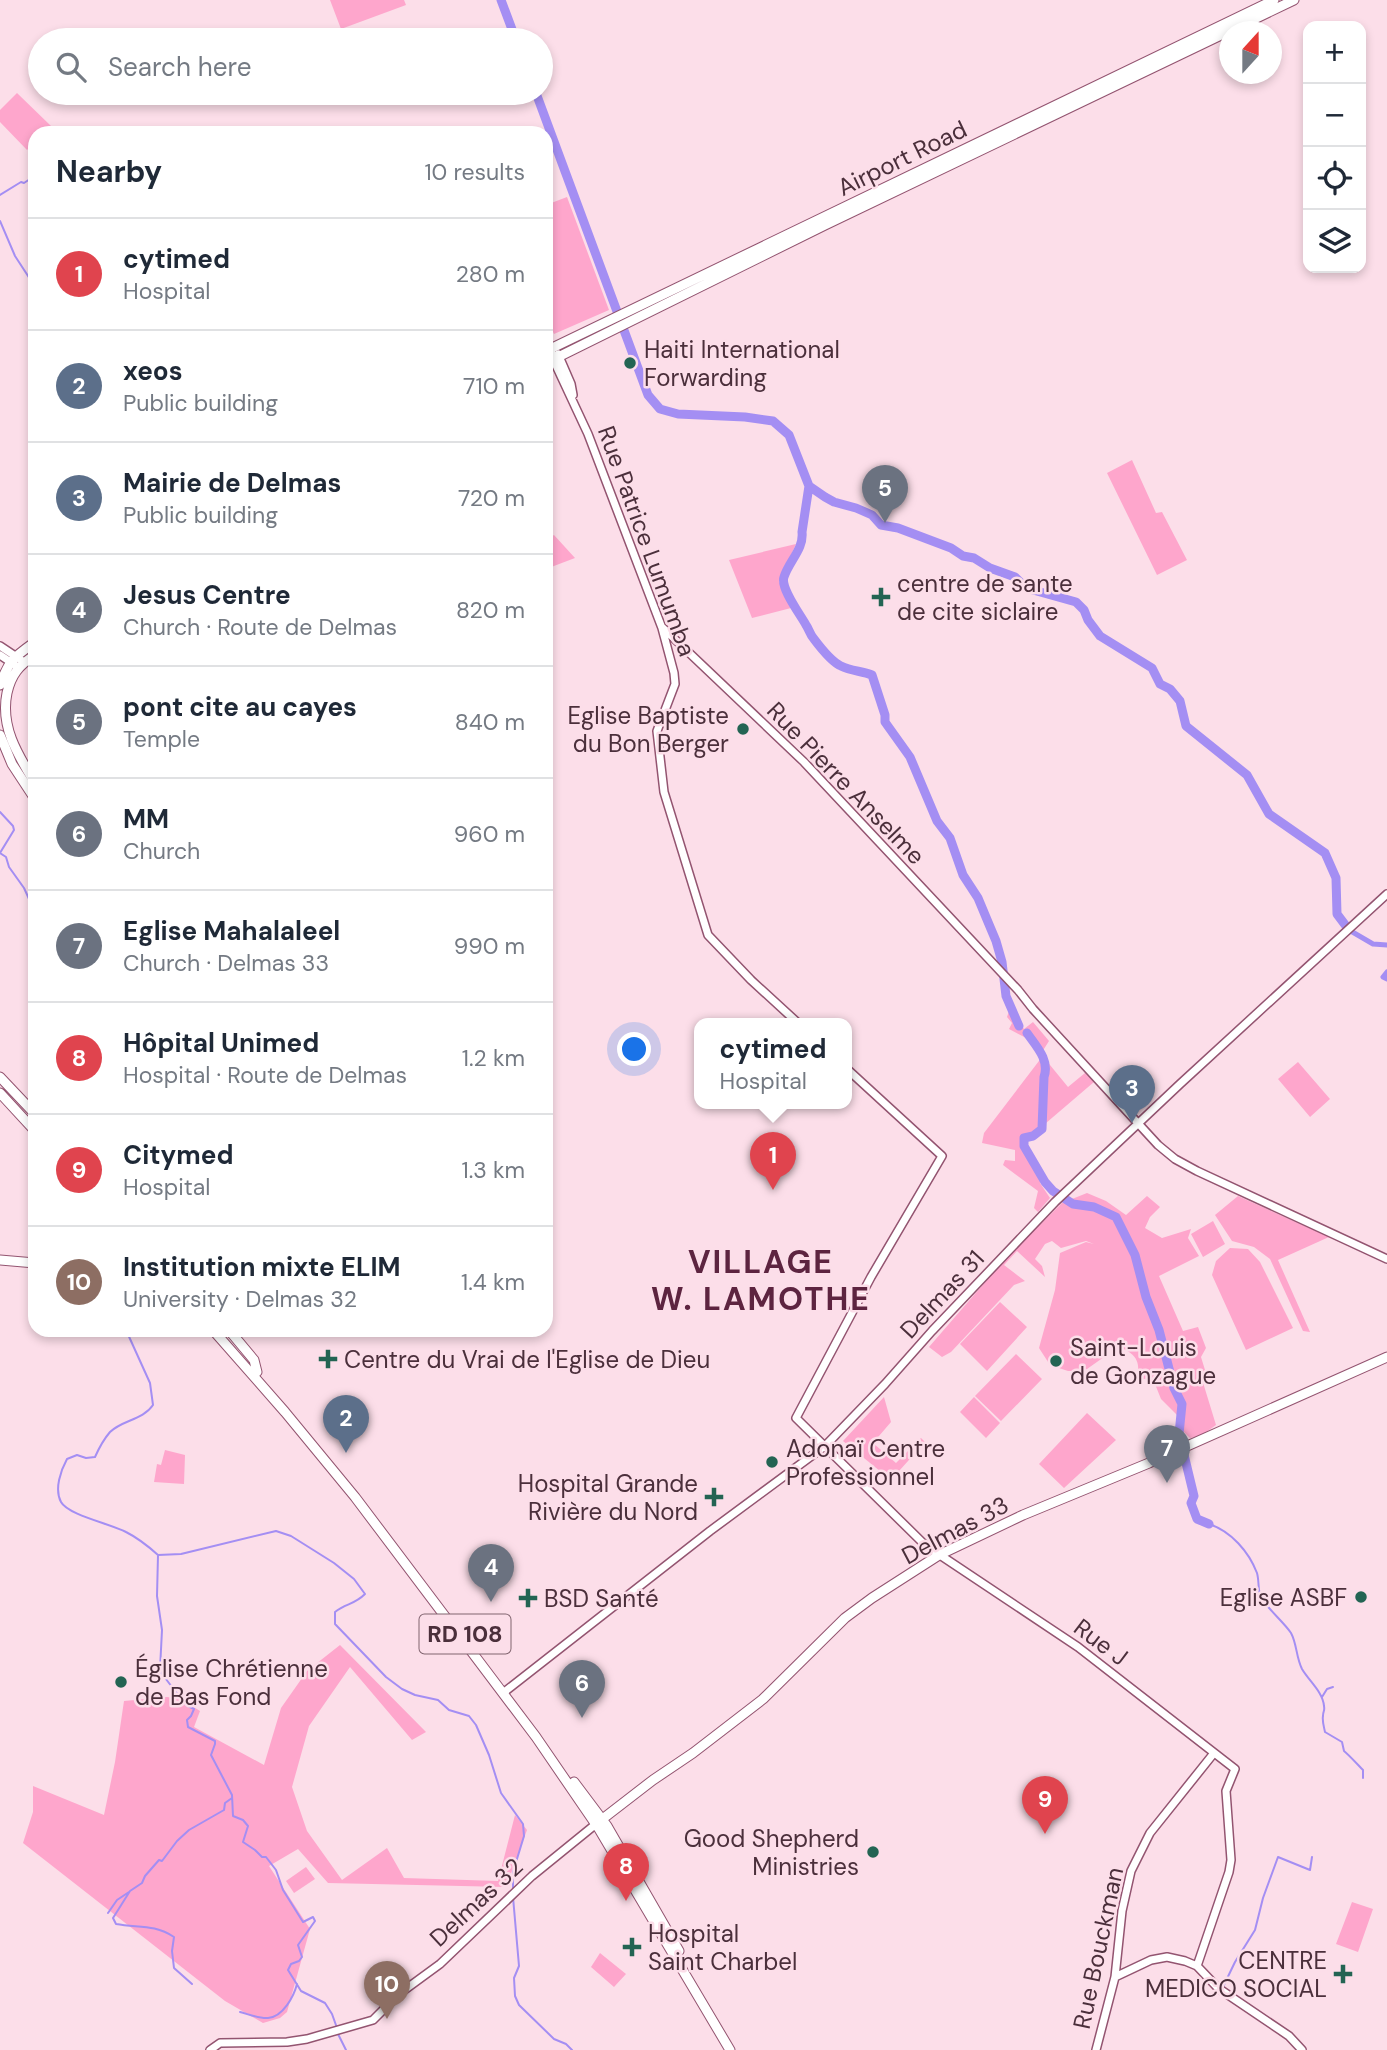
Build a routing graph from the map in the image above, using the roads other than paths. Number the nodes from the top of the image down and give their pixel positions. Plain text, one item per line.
1 (1274, 0) edge
2 (1294, 0) edge
3 (631, 315) junction
4 (553, 354) edge
5 (553, 356) edge
6 (662, 627) junction
7 (0, 646) edge
8 (28, 650) edge
9 (0, 655) edge
10 (28, 658) edge
11 (17, 662) junction
12 (0, 685) edge
13 (0, 735) edge
14 (13, 755) junction
15 (28, 774) edge
16 (28, 785) edge
17 (1387, 894) edge
18 (792, 1018) edge
19 (852, 1074) edge
20 (0, 1077) edge
21 (0, 1086) edge
22 (0, 1093) edge
23 (0, 1101) edge
24 (28, 1107) edge
25 (28, 1116) edge
26 (28, 1123) edge
27 (1139, 1124) junction
28 (28, 1132) edge
29 (1387, 1259) edge
30 (0, 1260) edge
31 (28, 1262) edge
32 (212, 1337) edge
33 (220, 1337) edge
34 (226, 1337) edge
35 (235, 1337) edge
36 (1387, 1357) edge
37 (255, 1374) junction
38 (825, 1446) junction
39 (939, 1555) junction
40 (505, 1692) junction
41 (1214, 1754) junction
42 (599, 1823) junction
43 (587, 1830) joint
44 (1198, 1966) junction
45 (1115, 1977) junction
46 (210, 2050) edge
47 (730, 2050) edge
48 (735, 2050) edge
49 (1096, 2050) edge
50 (1302, 2050) edge

1 - 3 main road, Airport Road
2 - 3 main road, Airport Road
3 - 4 main road, Airport Road
5 - 6 street, Rue Patrice Lumumba
6 - 18 street, Rue Patrice Lumumba
6 - 27 street, Rue Pierre Anselme
7 - 11 street
8 - 11 main road
9 - 11 street
10 - 11 main road
11 - 12 main road
11 - 14 main road
13 - 14 main road
14 - 15 main road
14 - 16 main road
17 - 27 street, Delmas 31
19 - 38 street, Rue J
20 - 24 main road
21 - 25 main road
22 - 26 main road
23 - 28 main road
27 - 29 street, Rue Pierre Anselme
27 - 38 street, Delmas 31
30 - 31 main road
32 - 37 main road
33 - 37 main road, RD 108
34 - 37 main road, RD 108
35 - 37 main road
36 - 39 main road, Delmas 33
37 - 40 main road, RD 108
38 - 39 street, Rue J
38 - 40 street, Delmas 31
39 - 41 street, Rue J
39 - 42 main road, Delmas 33
40 - 42 main road, RD 108
41 - 44 street, Rue J
41 - 45 street, Rue Bouckman
42 - 43 main road
42 - 47 main road, RD 108
42 - 48 main road, RD 108
43 - 46 street, Delmas 32
44 - 45 street
44 - 50 street
45 - 49 street, Rue Bouckman

